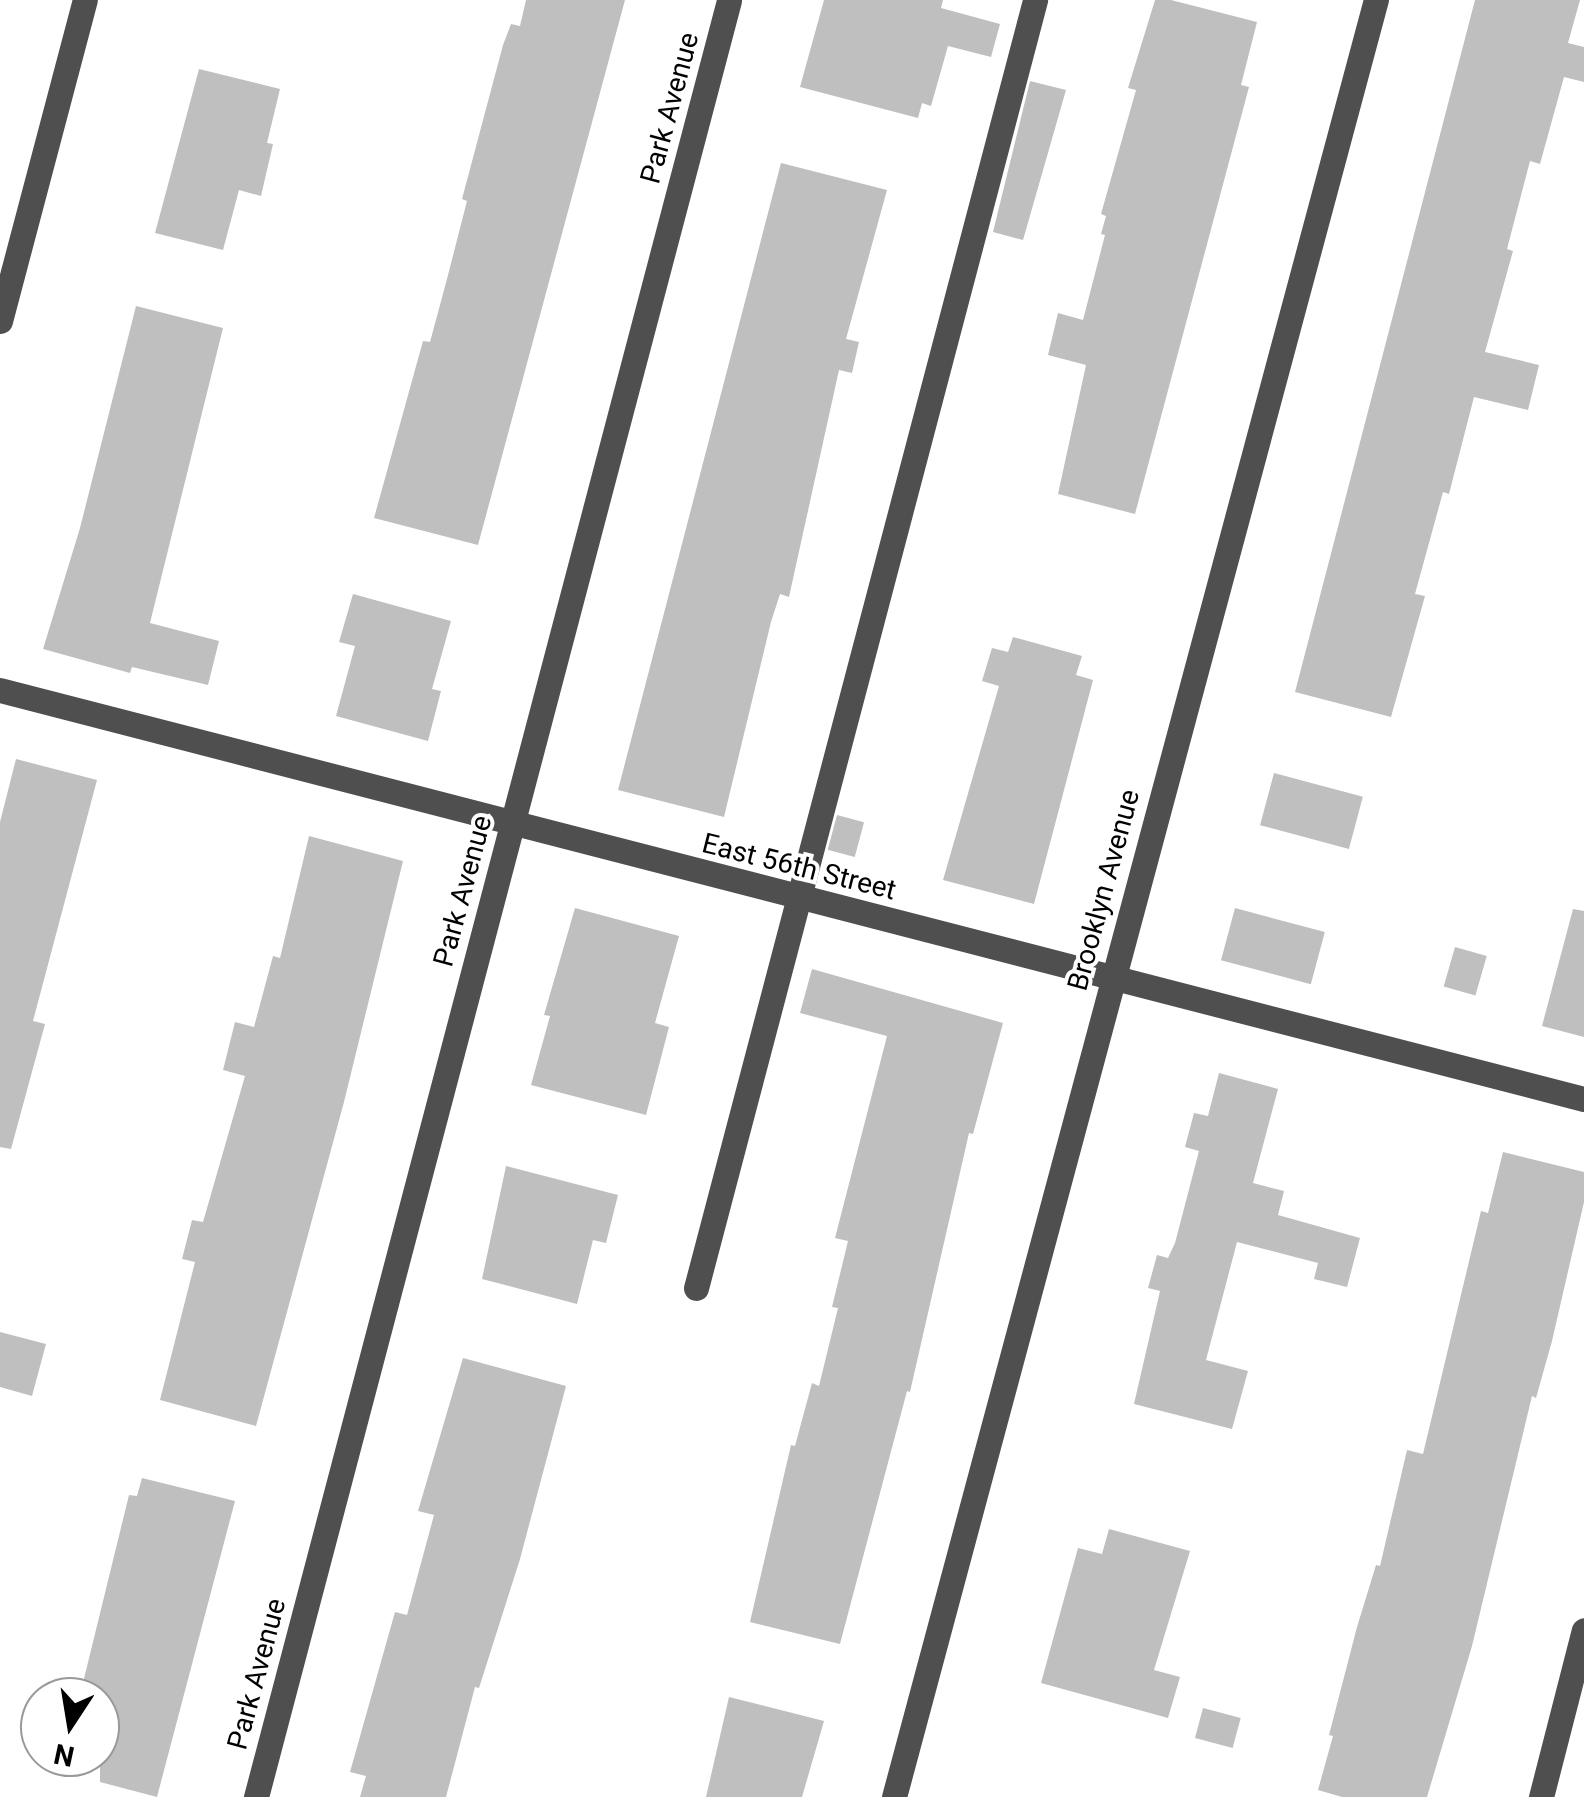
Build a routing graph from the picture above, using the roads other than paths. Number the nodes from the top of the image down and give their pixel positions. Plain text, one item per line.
1 (85, 0) edge
2 (729, 0) edge
3 (1035, 0) edge
4 (1376, 0) edge
5 (0, 321) edge
6 (0, 690) edge
7 (512, 824) junction
8 (796, 896) junction
9 (1111, 978) junction
10 (1584, 1099) edge
11 (696, 1288) dead end
12 (1584, 1630) edge
13 (256, 1797) edge
14 (894, 1797) edge
15 (1541, 1797) edge

1 - 5 street
2 - 7 street, Park Avenue
3 - 8 street
4 - 9 street, Brooklyn Avenue
6 - 7 street, East 56th Street
7 - 8 street, East 56th Street
7 - 13 street, Park Avenue
8 - 9 street, East 56th Street
8 - 11 street
9 - 10 street, East 56th Street
9 - 14 street, Brooklyn Avenue
12 - 15 street

